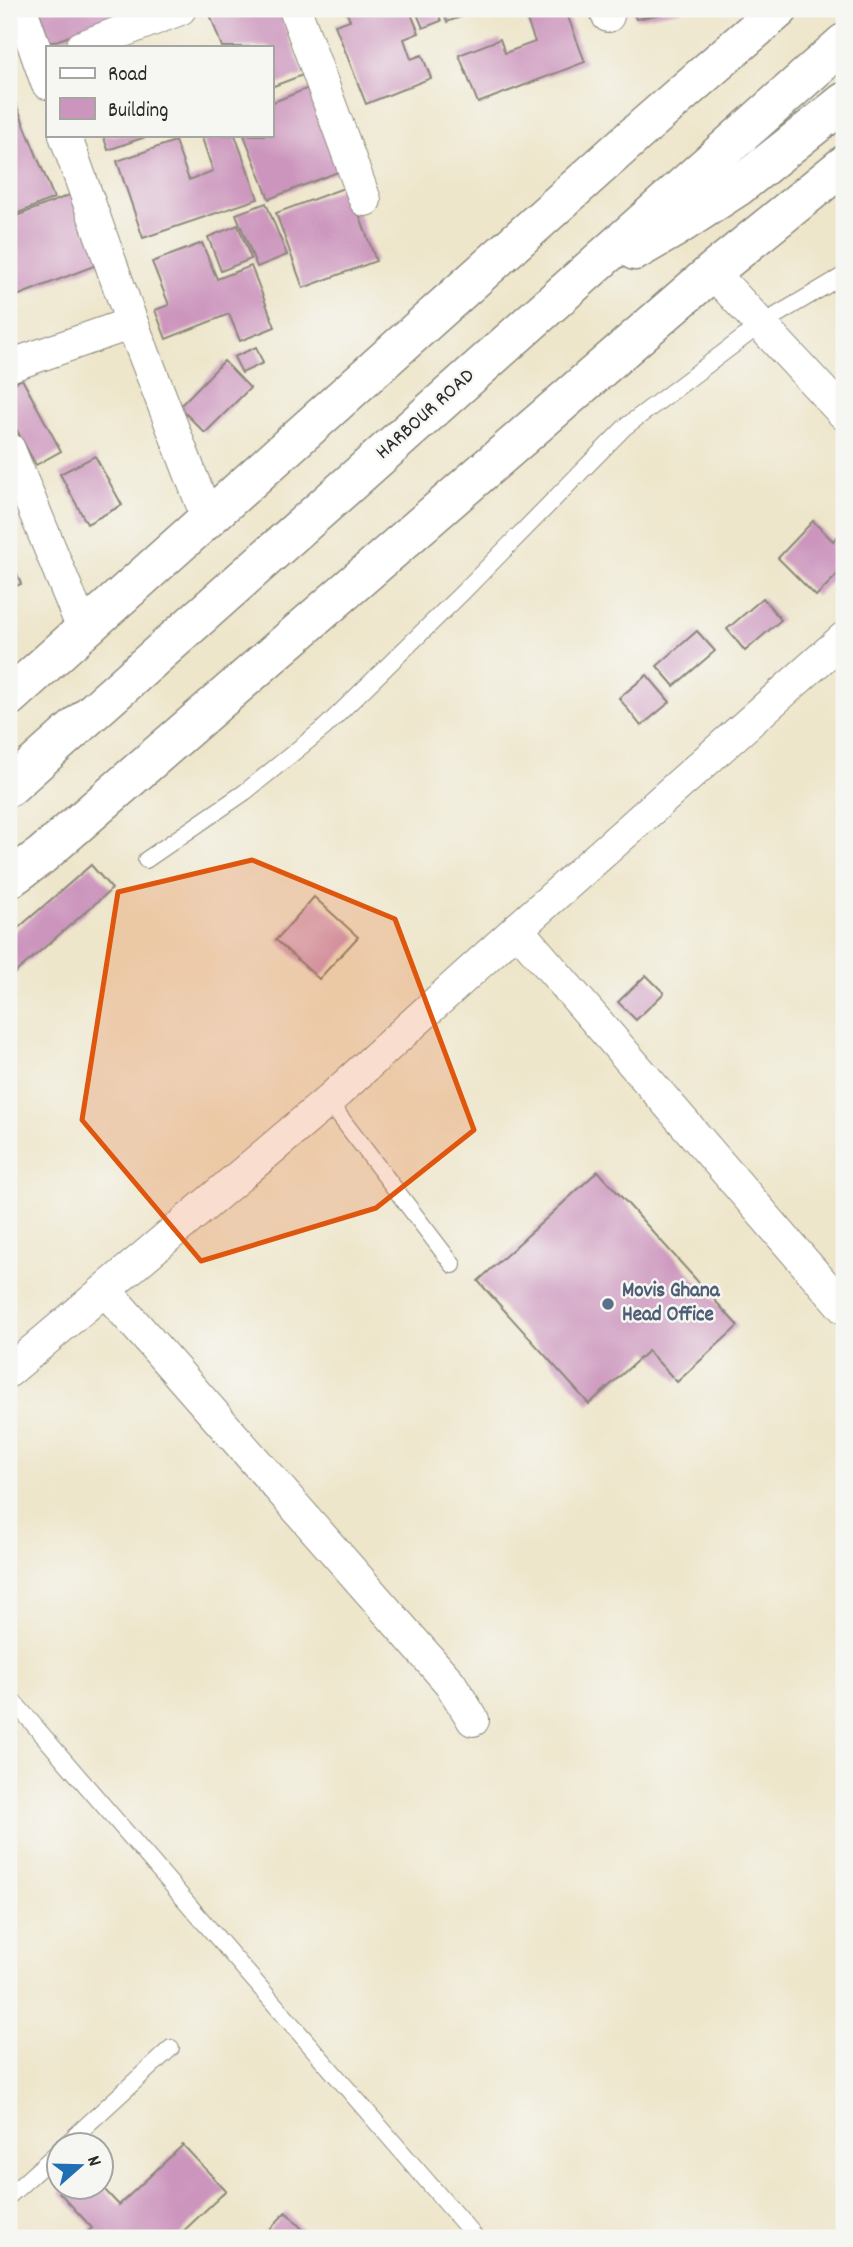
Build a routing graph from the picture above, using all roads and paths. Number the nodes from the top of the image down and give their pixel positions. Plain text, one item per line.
1 (21, 9) edge
2 (180, 9) edge
3 (295, 9) edge
4 (779, 9) edge
5 (844, 44) edge
6 (85, 46) edge
7 (45, 69) edge
8 (844, 102) edge
9 (65, 136) edge
10 (844, 165) edge
11 (365, 200) dead end
12 (712, 272) junction
13 (844, 275) edge
14 (569, 287) junction
15 (132, 323) junction
16 (760, 324) junction
17 (9, 366) edge
18 (844, 414) edge
19 (9, 449) edge
20 (207, 517) junction
21 (83, 629) junction
22 (844, 638) edge
23 (9, 697) edge
24 (9, 787) edge
25 (146, 860) dead end
26 (9, 879) edge
27 (517, 929) junction
28 (328, 1101) junction
29 (453, 1265) dead end
30 (105, 1290) junction
31 (844, 1308) edge
32 (9, 1371) edge
33 (9, 1696) edge
34 (473, 1720) dead end
35 (171, 2048) dead end
36 (79, 2132) edge
37 (46, 2163) edge
38 (9, 2196) edge
39 (476, 2238) edge

1 - 7 street
2 - 6 street
3 - 11 street
4 - 20 main road
5 - 14 main road, HARBOUR ROAD
8 - 14 main road
9 - 15 street
10 - 12 main road
12 - 16 street
12 - 26 main road
13 - 16 lane
14 - 24 main road, HARBOUR ROAD
15 - 17 street
15 - 20 street
16 - 18 street
16 - 25 lane
19 - 21 street
20 - 21 main road
21 - 23 main road
22 - 27 street
27 - 28 street
27 - 31 street
28 - 29 lane
28 - 30 street
30 - 32 street
30 - 34 street
33 - 39 lane
35 - 36 lane
37 - 38 lane

